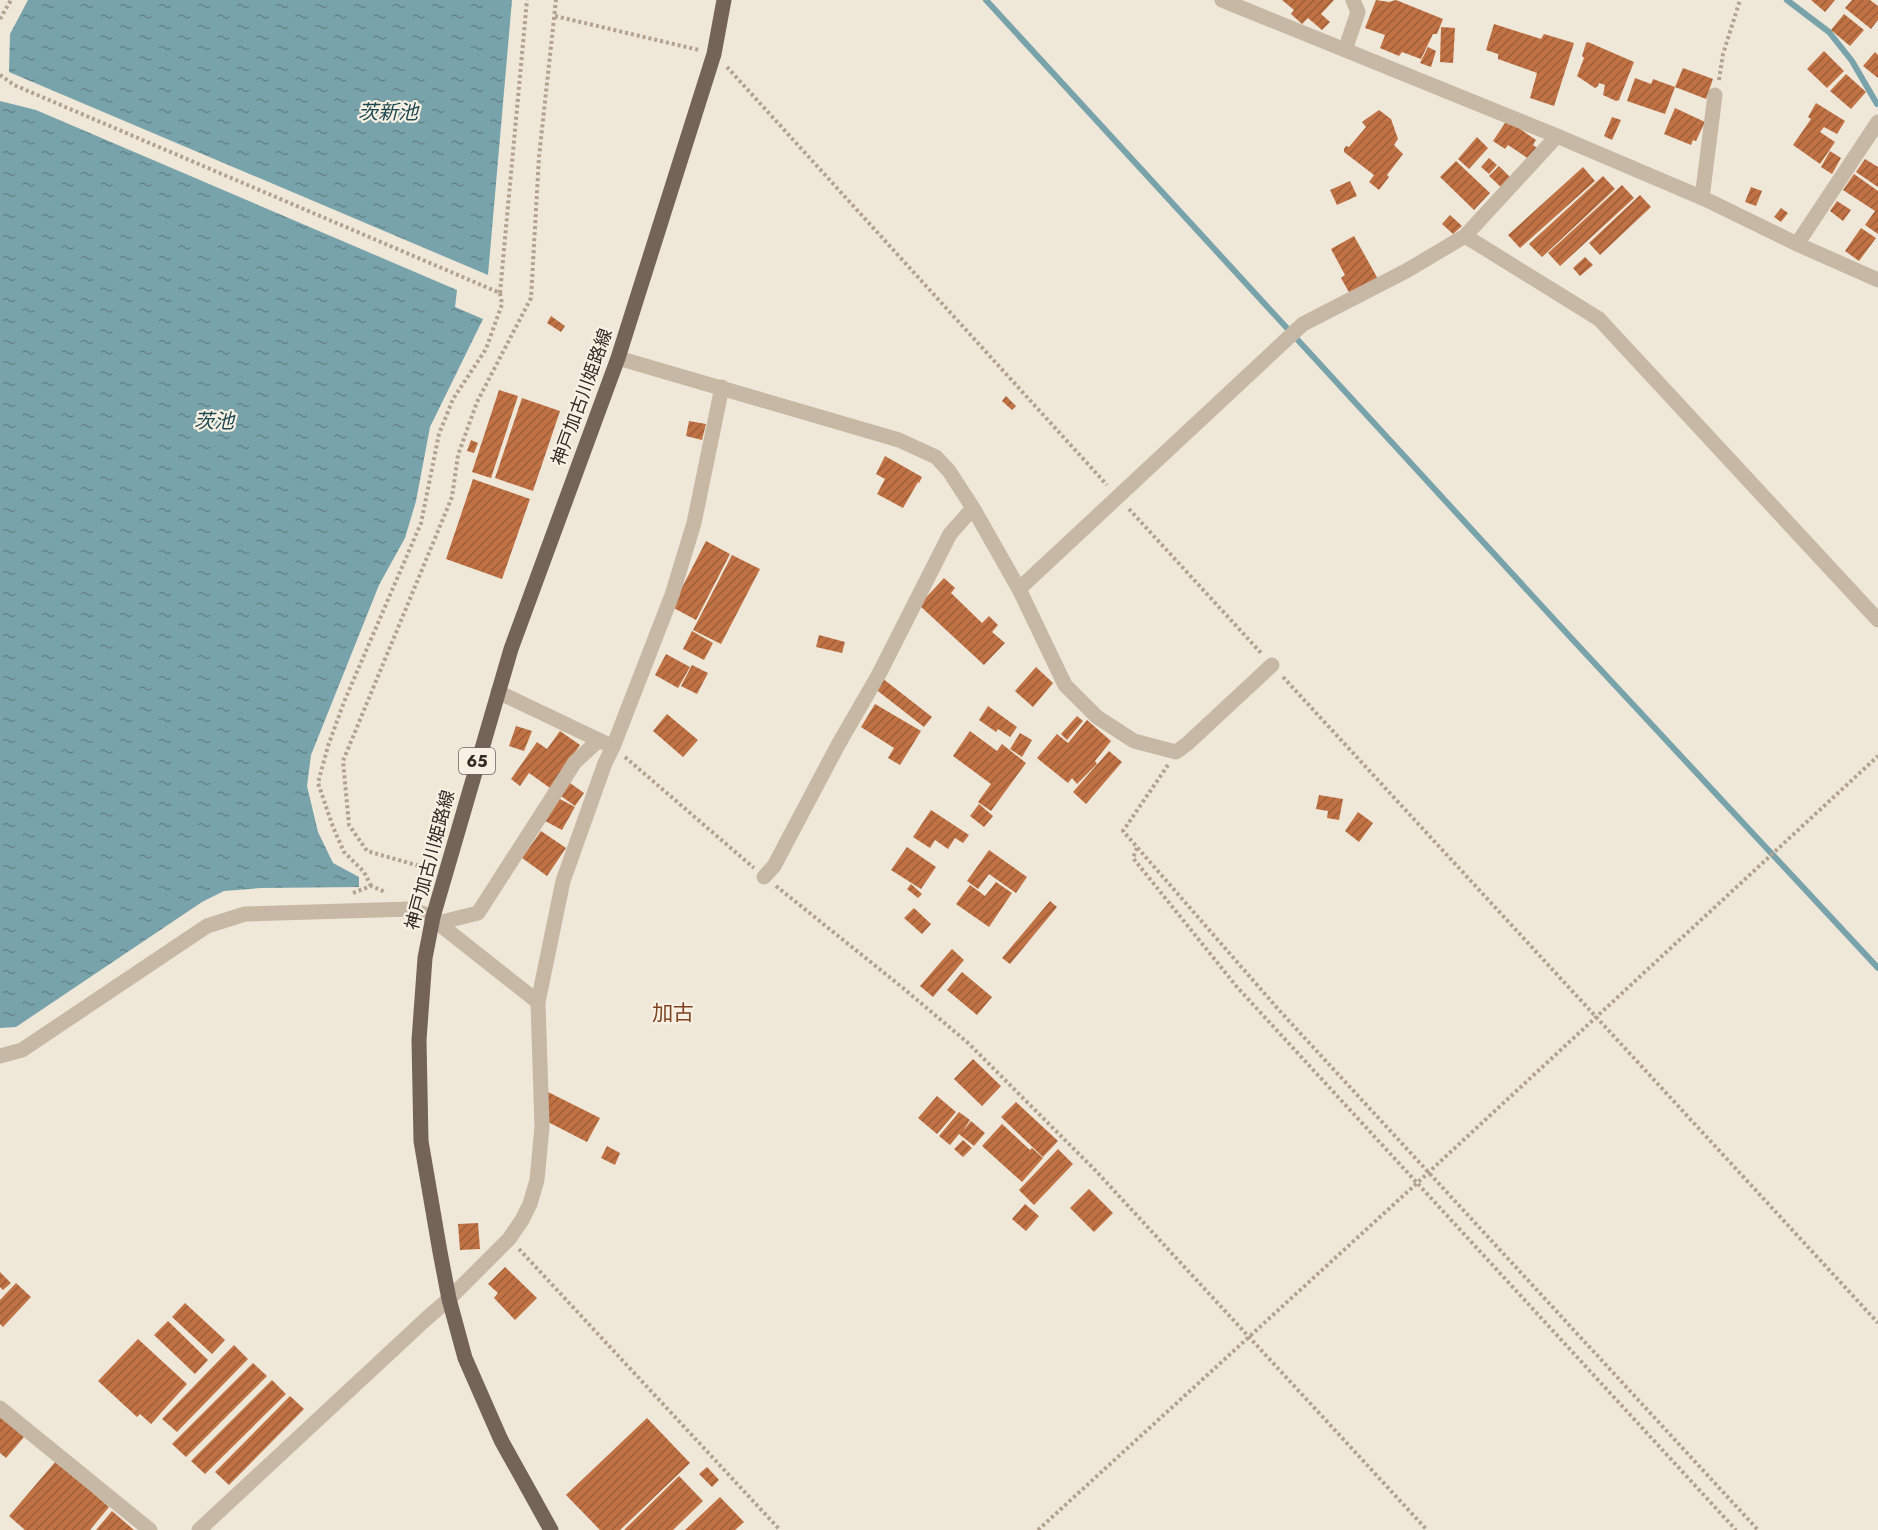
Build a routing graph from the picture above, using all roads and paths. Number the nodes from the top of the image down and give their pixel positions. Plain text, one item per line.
1 (11, 0) edge
2 (527, 0) edge
3 (556, 0) edge
4 (724, 0) edge
5 (1222, 0) edge
6 (1353, 0) edge
7 (1740, 0) edge
8 (555, 16) junction
9 (0, 19) edge
10 (1345, 50) junction
11 (714, 54) junction
12 (1, 75) edge
13 (1715, 95) joint
14 (1878, 122) edge
15 (1557, 136) junction
16 (1701, 198) junction
17 (1465, 236) junction
18 (1797, 244) junction
19 (1878, 280) edge
20 (500, 293) junction
21 (618, 358) junction
22 (722, 387) junction
23 (1119, 498) junction
24 (973, 508) junction
25 (1019, 589) junction
26 (1878, 620) edge
27 (1272, 665) junction
28 (498, 692) junction
29 (599, 740) junction
30 (614, 747) junction
31 (1176, 752) junction
32 (1878, 756) edge
33 (1137, 847) junction
34 (445, 873) junction
35 (764, 877) junction
36 (371, 886) dead end
37 (435, 920) junction
38 (537, 1002) junction
39 (1597, 1016) junction
40 (0, 1056) edge
41 (1428, 1171) junction
42 (1416, 1184) junction
43 (509, 1239) junction
44 (449, 1299) junction
45 (1878, 1323) edge
46 (1249, 1337) junction
47 (0, 1408) edge
48 (150, 1530) edge
49 (199, 1530) edge
50 (551, 1530) edge
51 (780, 1530) edge
52 (1038, 1530) edge
53 (1427, 1530) edge
54 (1736, 1530) edge
55 (1758, 1530) edge

1 - 9 path
2 - 20 path
3 - 8 path
4 - 11 main road, 神戸加古川姫路線 / 65
5 - 10 street
6 - 10 street
7 - 13 path
8 - 11 path
8 - 34 path
10 - 15 street
11 - 21 main road, 神戸加古川姫路線 / 65
11 - 23 path
12 - 20 path
13 - 16 street
14 - 18 street
15 - 16 street
15 - 17 street
16 - 18 street
17 - 23 street
17 - 26 street
18 - 19 street
20 - 36 path
21 - 22 street
21 - 28 main road, 神戸加古川姫路線 / 65
22 - 24 street
22 - 30 street
23 - 25 street
23 - 27 path
24 - 25 street
24 - 35 street
25 - 31 street
27 - 31 street
27 - 39 path
28 - 29 street
28 - 34 main road, 神戸加古川姫路線 / 65
29 - 30 street
29 - 37 street
30 - 35 path
30 - 38 street
31 - 33 path
32 - 39 path
33 - 41 path
33 - 42 path
34 - 37 main road, 神戸加古川姫路線 / 65
35 - 46 path
37 - 38 street
37 - 40 street
37 - 44 main road, 神戸加古川姫路線 / 65
38 - 43 street
39 - 41 path
39 - 45 path
41 - 42 path
41 - 55 path
42 - 46 path
42 - 54 path
43 - 44 street
43 - 51 path
44 - 49 street
44 - 50 main road, 神戸加古川姫路線 / 65
46 - 52 path
46 - 53 path
47 - 48 street

